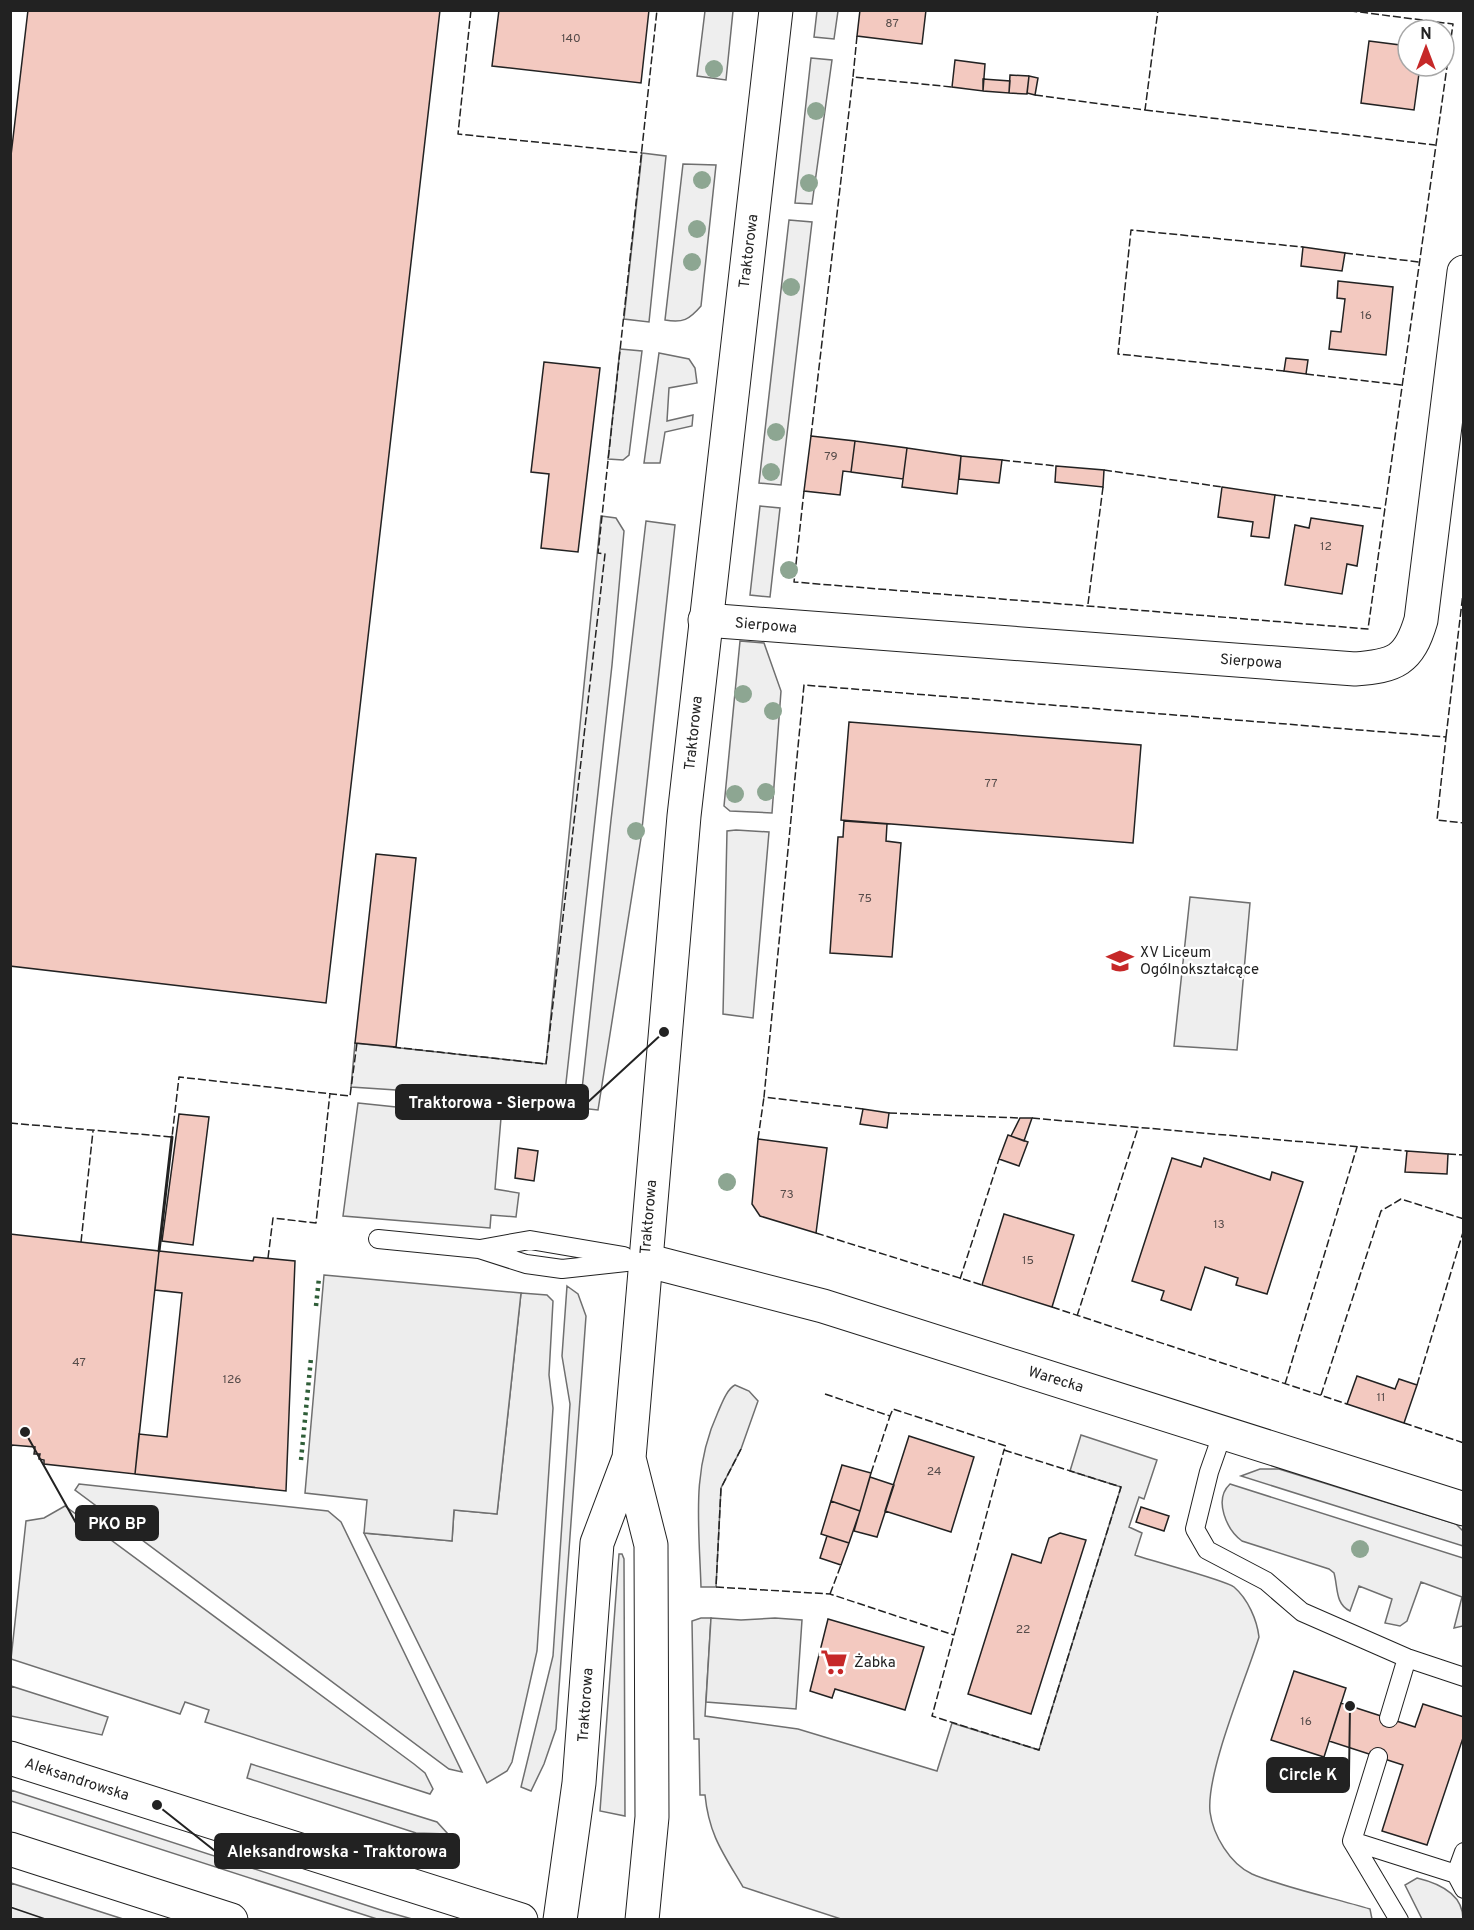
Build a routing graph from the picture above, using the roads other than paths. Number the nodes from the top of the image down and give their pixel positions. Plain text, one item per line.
1 (776, 10) edge
2 (1464, 272) edge
3 (705, 620) junction
4 (378, 1239) dead end
5 (479, 1250) junction
6 (645, 1260) junction
7 (1223, 1432) junction
8 (628, 1458) junction
9 (1464, 1509) edge
10 (1407, 1658) junction
11 (1464, 1677) edge
12 (1389, 1718) dead end
13 (1378, 1757) dead end
14 (10, 1758) edge
15 (1353, 1841) junction
16 (10, 1849) edge
17 (1464, 1852) edge
18 (1460, 1881) edge
19 (231, 1920) edge
20 (521, 1920) edge
21 (560, 1920) edge
22 (642, 1920) edge
23 (1400, 1920) edge

1 - 3 street, Traktorowa
2 - 3 street, Sierpowa
3 - 6 street, Traktorowa
4 - 5 lane
5 - 6 lane
5 - 6 lane
6 - 7 street, Warecka
6 - 8 street, Traktorowa
7 - 9 street, Warecka
7 - 10 lane
8 - 21 street, Traktorowa
8 - 22 street, Traktorowa
10 - 11 lane
10 - 12 lane
13 - 15 lane
14 - 20 street, Aleksandrowska
15 - 18 lane
15 - 23 lane
16 - 19 street
17 - 18 lane

